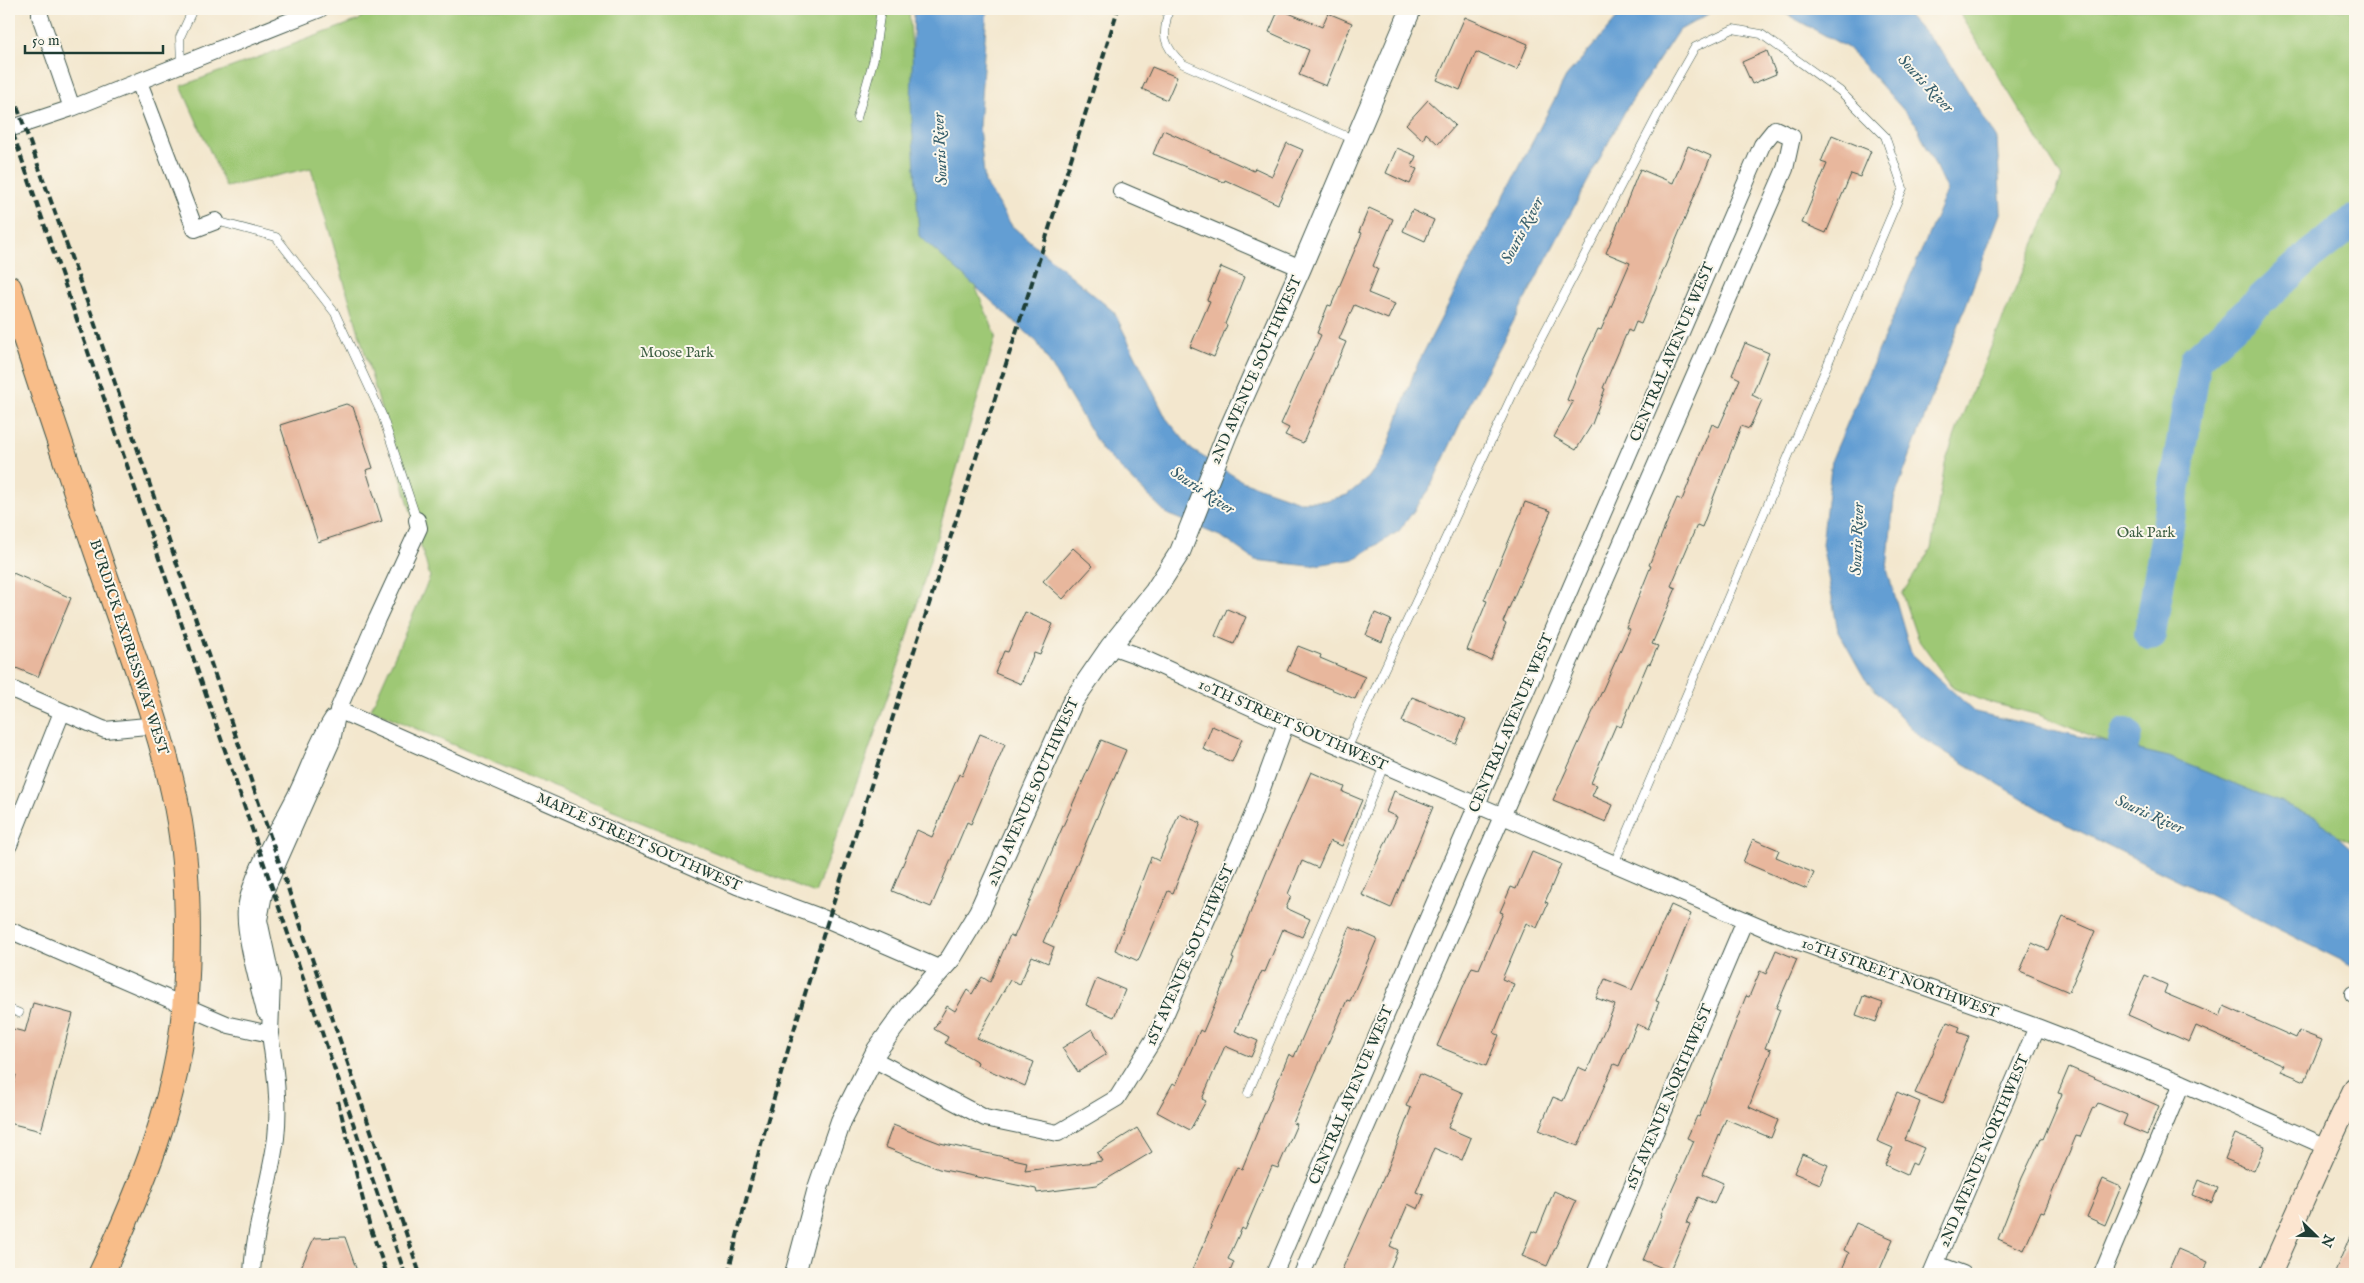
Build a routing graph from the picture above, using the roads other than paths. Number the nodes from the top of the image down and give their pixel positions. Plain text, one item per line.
1 (40, 9) edge
2 (193, 9) edge
3 (320, 9) edge
4 (881, 9) edge
5 (1169, 9) edge
6 (1409, 9) edge
7 (181, 65) junction
8 (139, 82) junction
9 (72, 108) junction
10 (857, 118) dead end
11 (9, 129) edge
12 (1356, 140) junction
13 (1121, 190) dead end
14 (216, 222) joint
15 (1301, 268) junction
16 (9, 288) edge
17 (417, 520) joint
18 (1111, 646) junction
19 (9, 688) edge
20 (338, 710) junction
21 (62, 712) junction
22 (1286, 723) junction
23 (157, 725) junction
24 (1347, 749) junction
25 (1384, 765) junction
26 (1475, 805) junction
27 (1501, 816) junction
28 (9, 845) edge
29 (1614, 864) junction
30 (1745, 920) junction
31 (9, 930) edge
32 (941, 969) junction
33 (185, 1006) junction
34 (9, 1009) edge
35 (19, 1013) dead end
36 (2038, 1027) junction
37 (270, 1034) junction
38 (873, 1059) junction
39 (2182, 1083) junction
40 (2355, 1088) edge
41 (1248, 1093) dead end
42 (2326, 1147) junction
43 (1933, 1269) edge
44 (101, 1274) edge
45 (252, 1274) edge
46 (795, 1274) edge
47 (1274, 1274) edge
48 (1302, 1274) edge
49 (1595, 1274) edge
50 (1963, 1274) edge
51 (2102, 1274) edge
52 (2270, 1274) edge

1 - 9 street
2 - 7 lane
3 - 7 street
4 - 10 lane
5 - 12 lane
6 - 12 street, 2ND AVENUE SOUTHWEST
7 - 8 street
8 - 9 street
8 - 14 street
9 - 11 street
12 - 15 street, 2ND AVENUE SOUTHWEST
13 - 15 street
14 - 17 lane
15 - 18 street, 2ND AVENUE SOUTHWEST
16 - 23 main road, BURDICK EXPRESSWAY WEST
17 - 20 street
18 - 22 street, 10TH STREET SOUTHWEST
18 - 32 street, 2ND AVENUE SOUTHWEST
19 - 21 street
20 - 32 street, MAPLE STREET SOUTHWEST
20 - 37 street
21 - 23 street
21 - 28 street
22 - 24 street, 10TH STREET SOUTHWEST
22 - 38 street, 1ST AVENUE SOUTHWEST
23 - 33 main road, BURDICK EXPRESSWAY WEST
24 - 25 street, 10TH STREET SOUTHWEST
24 - 29 lane
25 - 26 street, 10TH STREET SOUTHWEST
25 - 41 lane
26 - 27 street, 10TH STREET NORTHWEST
26 - 27 street, CENTRAL AVENUE WEST
26 - 47 street, CENTRAL AVENUE WEST
27 - 29 street, 10TH STREET NORTHWEST
27 - 48 street
29 - 30 street, 10TH STREET NORTHWEST
30 - 36 street, 10TH STREET NORTHWEST
30 - 49 street, 1ST AVENUE NORTHWEST
31 - 33 street
32 - 38 street, 2ND AVENUE SOUTHWEST
33 - 37 street
33 - 44 main road, BURDICK EXPRESSWAY WEST
34 - 35 lane
36 - 39 street, 10TH STREET NORTHWEST
36 - 43 street, 2ND AVENUE NORTHWEST
37 - 45 street
38 - 46 street, 2ND AVENUE SOUTHWEST
39 - 42 street, 10TH STREET NORTHWEST
39 - 51 street
40 - 42 main road
42 - 52 main road
43 - 50 street

